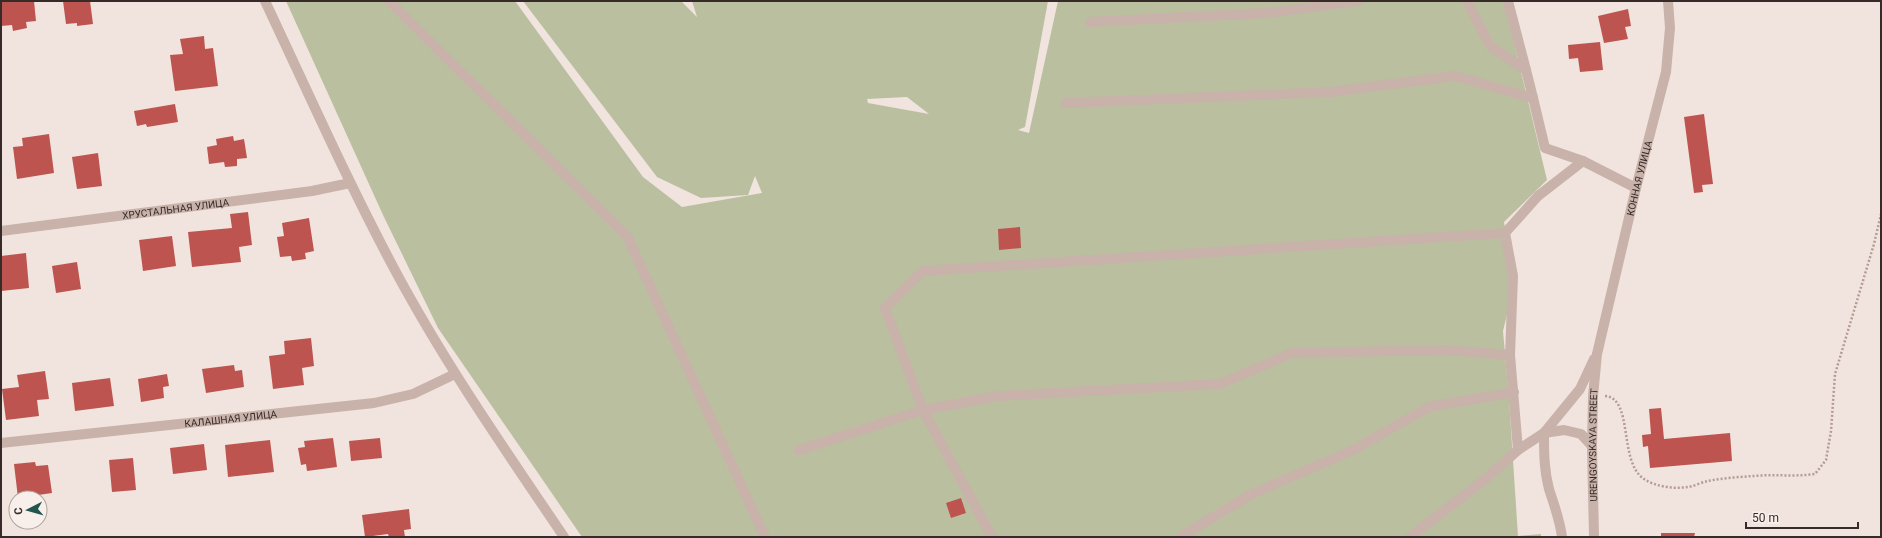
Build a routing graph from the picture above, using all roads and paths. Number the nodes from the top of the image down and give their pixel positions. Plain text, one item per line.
1 (265, 1) edge
2 (389, 1) edge
3 (1358, 1) edge
4 (1467, 1) edge
5 (1508, 1) edge
6 (1668, 1) edge
7 (1090, 22) dead end
8 (1526, 70) junction
9 (1533, 98) junction
10 (1066, 103) dead end
11 (1583, 161) junction
12 (350, 183) junction
13 (1636, 188) junction
14 (1881, 214) edge
15 (1, 231) edge
16 (1505, 233) junction
17 (1597, 354) junction
18 (1510, 355) junction
19 (455, 374) junction
20 (1514, 392) junction
21 (1593, 396) junction
22 (923, 410) junction
23 (1544, 433) junction
24 (1, 443) edge
25 (1592, 446) junction
26 (798, 450) dead end
27 (1518, 450) junction
28 (564, 537) edge
29 (764, 537) edge
30 (992, 537) edge
31 (1180, 537) edge
32 (1410, 537) edge
33 (1562, 537) edge
34 (1594, 537) edge

1 - 12 street
2 - 29 street
3 - 7 street
4 - 8 street
5 - 8 street
6 - 13 street, КОННАЯ УЛИЦА
8 - 9 street
9 - 10 street
9 - 11 street
11 - 13 street
11 - 16 street
12 - 15 street, ХРУСТАЛЬНАЯ УЛИЦА
12 - 19 street
13 - 17 street, КОННАЯ УЛИЦА
14 - 21 path
16 - 18 street
16 - 22 street
17 - 21 street, URENGOYSKAYA STREET
17 - 23 street
18 - 20 street
18 - 22 street
19 - 24 street, КАЛАШНАЯ УЛИЦА
19 - 28 street
20 - 27 street
20 - 31 street
21 - 25 street, URENGOYSKAYA STREET
22 - 26 street
22 - 30 street
23 - 25 street
23 - 27 street
23 - 33 street
25 - 34 street, URENGOYSKAYA STREET
27 - 32 street

